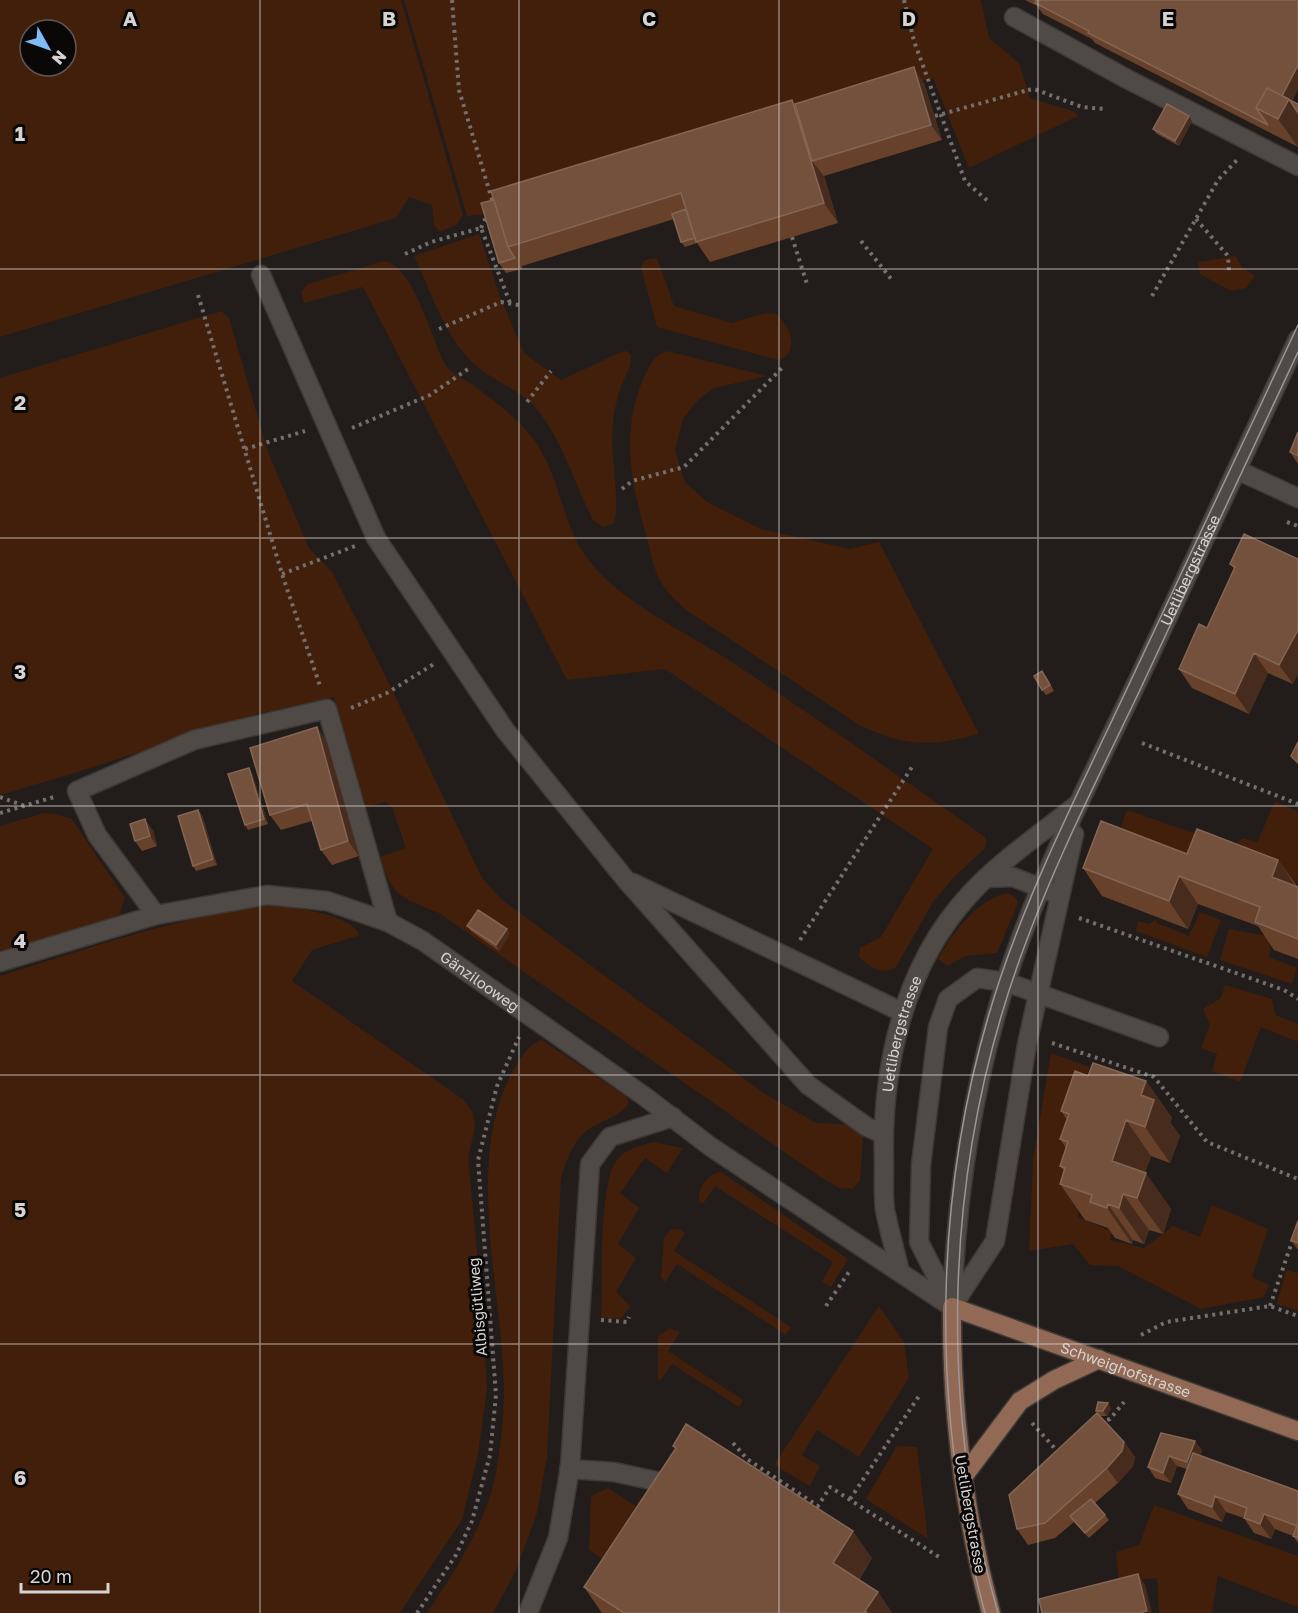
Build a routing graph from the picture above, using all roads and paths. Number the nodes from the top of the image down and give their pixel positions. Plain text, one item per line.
1 (452, 0) edge
2 (904, 0) edge
3 (1014, 17) dead end
4 (1105, 109) dead end
5 (935, 116) dead end
6 (1298, 166) edge
7 (1218, 180) dead end
8 (990, 202) dead end
9 (1196, 219) junction
10 (481, 228) junction
11 (792, 237) edge
12 (861, 241) dead end
13 (405, 254) dead end
14 (1229, 271) dead end
15 (261, 275) dead end
16 (892, 280) dead end
17 (807, 284) dead end
18 (198, 295) dead end
19 (1152, 296) dead end
20 (510, 303) junction
21 (519, 305) dead end
22 (439, 329) dead end
23 (1298, 339) edge
24 (783, 367) dead end
25 (468, 369) dead end
26 (551, 371) dead end
27 (527, 402) dead end
28 (329, 431) junction
29 (245, 449) junction
30 (1237, 470) junction
31 (622, 489) dead end
32 (1298, 498) edge
33 (376, 538) junction
34 (282, 574) junction
35 (453, 652) junction
36 (327, 709) junction
37 (349, 709) dead end
38 (1142, 743) dead end
39 (912, 767) dead end
40 (77, 791) junction
41 (0, 797) edge
42 (1081, 802) junction
43 (1298, 804) edge
44 (25, 806) junction
45 (0, 813) edge
46 (987, 878) junction
47 (626, 880) junction
48 (1041, 888) junction
49 (1059, 903) junction
50 (156, 915) junction
51 (1077, 918) dead end
52 (388, 922) junction
53 (788, 958) junction
54 (0, 962) edge
55 (1006, 982) junction
56 (1037, 993) junction
57 (1298, 999) edge
58 (902, 1012) junction
59 (529, 1015) junction
60 (1159, 1036) dead end
61 (1048, 1044) dead end
62 (673, 1117) junction
63 (883, 1134) junction
64 (1297, 1177) edge
65 (1295, 1231) edge
66 (852, 1269) dead end
67 (900, 1272) junction
68 (826, 1306) dead end
69 (952, 1306) junction
70 (1270, 1306) junction
71 (1298, 1316) edge
72 (1141, 1335) dead end
73 (1099, 1359) junction
74 (919, 1396) dead end
75 (1124, 1402) dead end
76 (1096, 1423) edge
77 (1033, 1425) dead end
78 (1298, 1431) edge
79 (733, 1443) dead end
80 (1067, 1449) edge
81 (569, 1468) junction
82 (963, 1478) junction
83 (665, 1483) edge
84 (850, 1499) junction
85 (818, 1506) junction
86 (815, 1512) edge
87 (939, 1557) dead end
88 (537, 1610) edge
89 (417, 1613) edge
90 (992, 1613) edge

1 - 10 path
2 - 8 path
3 - 6 street
4 - 5 path, bridge
7 - 9 path
9 - 14 path
9 - 19 path
10 - 13 path
10 - 20 path
11 - 17 path
12 - 16 path
15 - 28 street
18 - 29 path
20 - 21 path
20 - 22 path
23 - 30 street, Uetlibergstrasse
24 - 31 path
25 - 28 path
26 - 27 path
28 - 29 path
28 - 33 street
29 - 34 path
30 - 32 street
30 - 42 street, Uetlibergstrasse
33 - 34 path
33 - 35 street
34 - 36 path
35 - 37 path
35 - 47 street
36 - 40 street
36 - 52 street
38 - 43 path
39 - 53 path
40 - 44 path
40 - 50 street
41 - 44 path
42 - 46 street, Uetlibergstrasse
42 - 48 street, Uetlibergstrasse
42 - 49 street, Uetlibergstrasse
44 - 45 path
46 - 48 street
46 - 58 street, Uetlibergstrasse
47 - 53 street
47 - 63 street
48 - 49 street
48 - 55 street, Uetlibergstrasse
49 - 56 street, Uetlibergstrasse
50 - 52 street, Gänzilooweg
50 - 54 street, Gänzilooweg
51 - 57 path
52 - 59 street, Gänzilooweg
53 - 58 street
55 - 56 street
55 - 69 street, Uetlibergstrasse
55 - 69 street
56 - 60 street
56 - 69 street, Uetlibergstrasse
58 - 63 street, Uetlibergstrasse
59 - 62 street, Gänzilooweg
59 - 89 path, Albisgütliweg
61 - 64 path
62 - 67 street, Gänzilooweg
62 - 81 street
63 - 67 street, Uetlibergstrasse
65 - 70 path
66 - 68 path
67 - 69 street
69 - 73 main road, Schweighofstrasse
69 - 82 main road, Uetlibergstrasse
70 - 71 path
70 - 72 path
73 - 78 main road, Schweighofstrasse
73 - 82 main road
74 - 84 path
75 - 76 path
77 - 80 path
79 - 85 path
81 - 83 street
81 - 88 street
82 - 90 main road, Uetlibergstrasse
84 - 85 path
84 - 87 path
85 - 86 path

